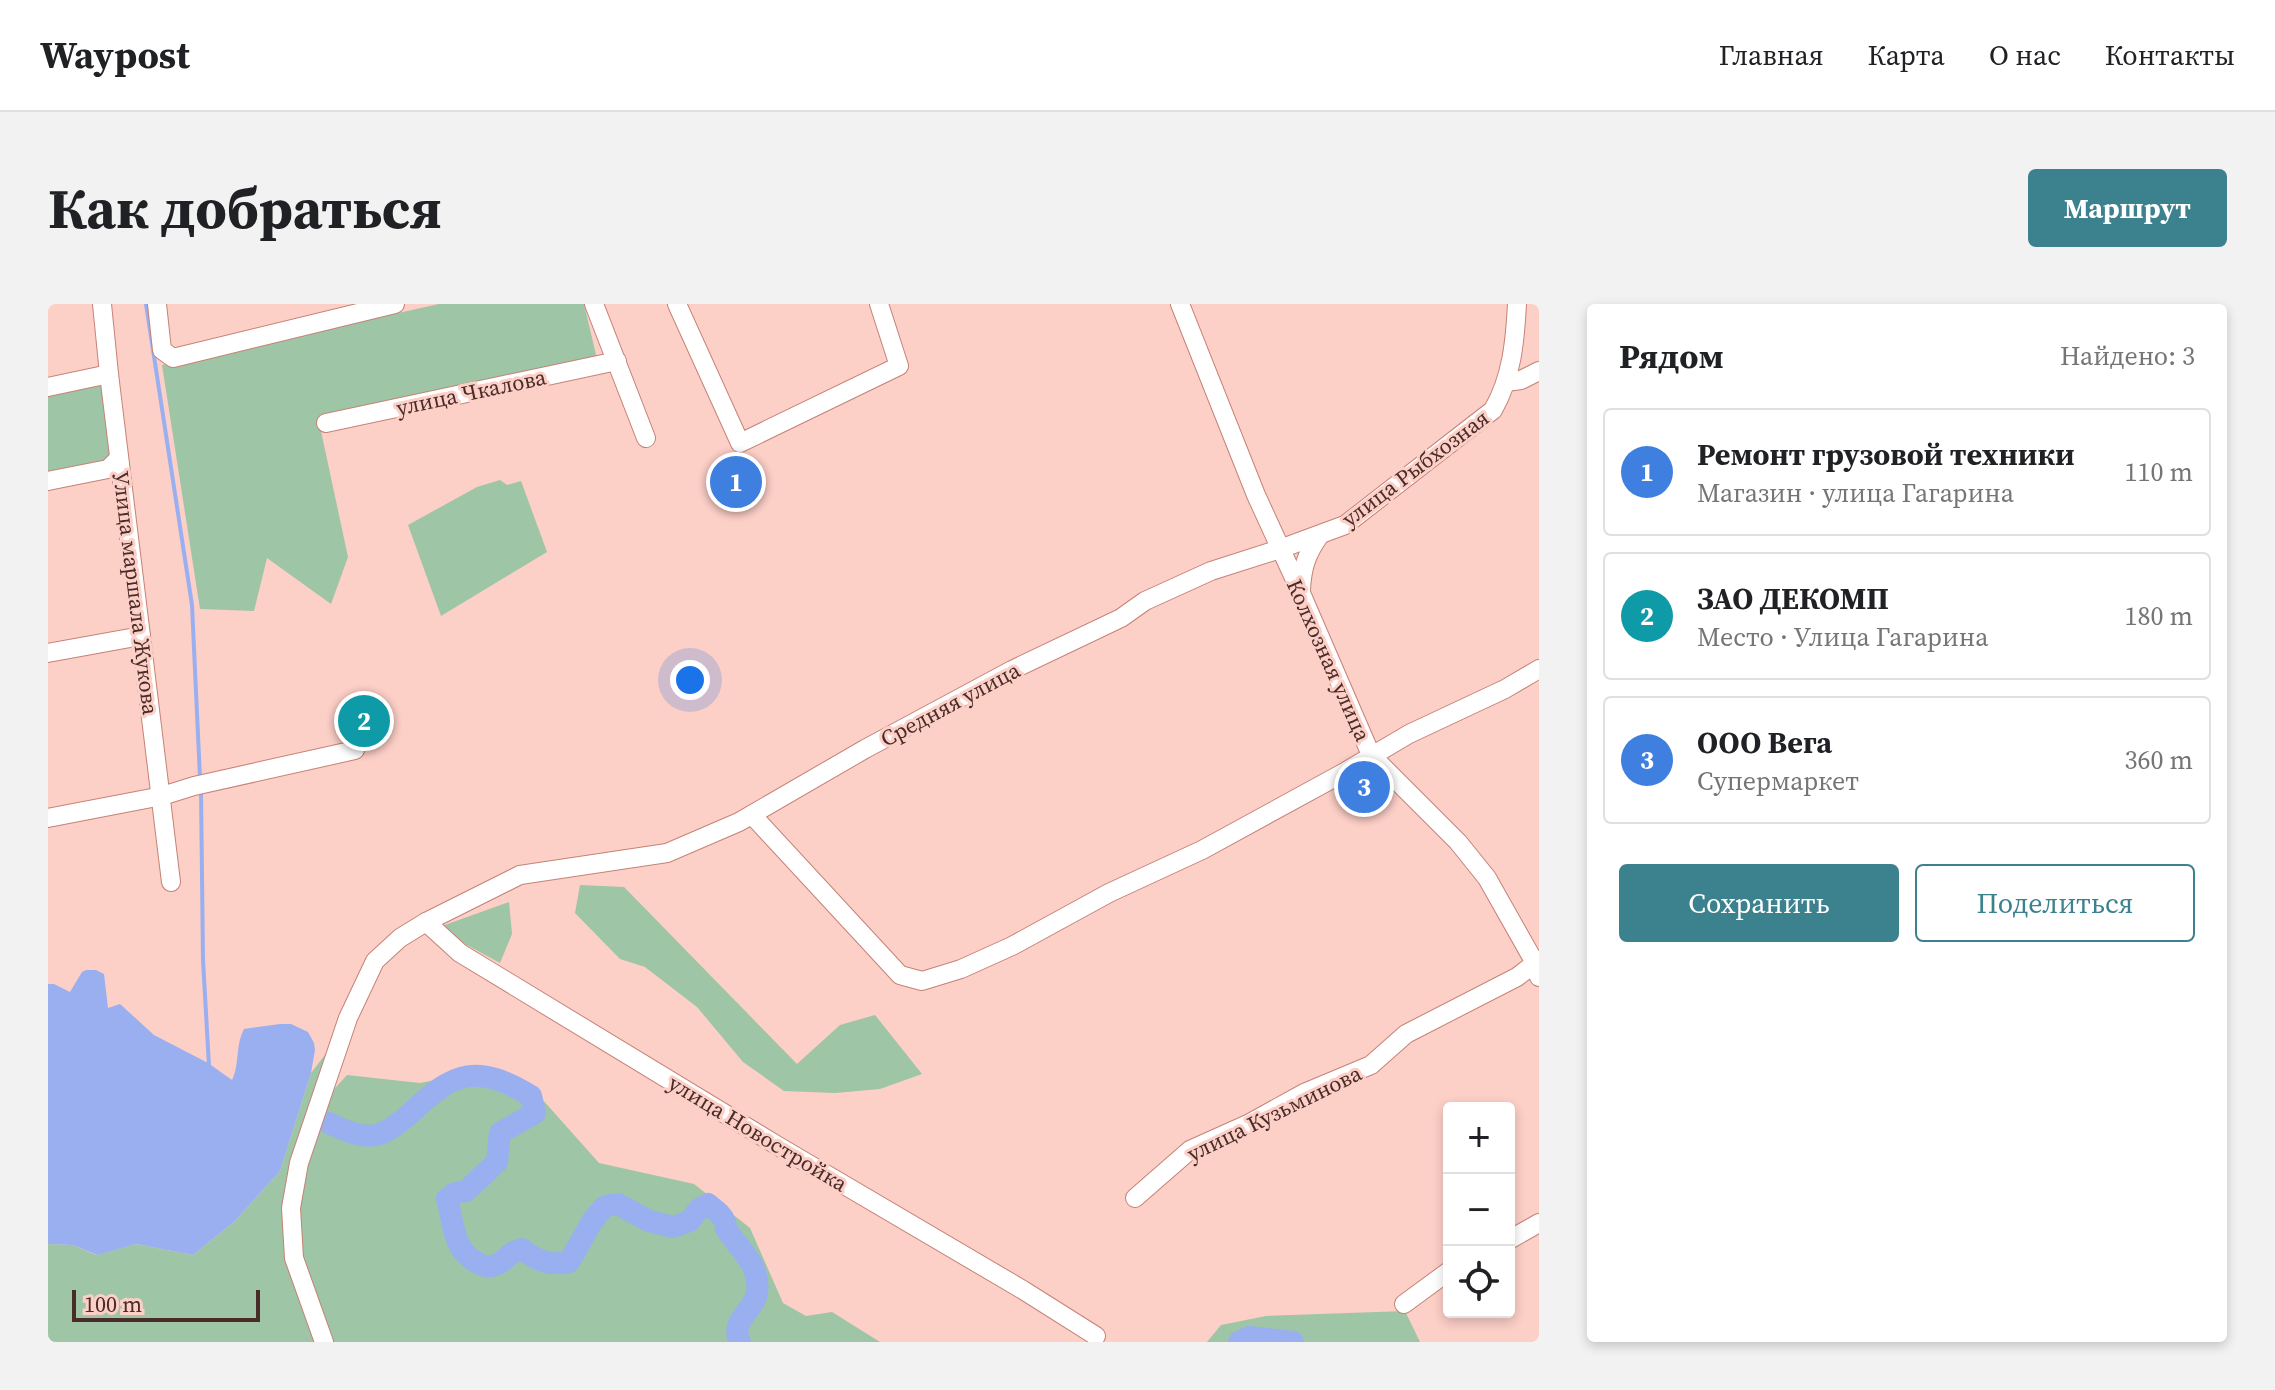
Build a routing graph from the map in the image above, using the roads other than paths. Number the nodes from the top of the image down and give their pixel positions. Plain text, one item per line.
1 (102, 304) edge
2 (157, 304) edge
3 (395, 304) edge
4 (594, 304) edge
5 (677, 304) edge
6 (879, 304) edge
7 (1180, 304) edge
8 (1517, 304) edge
9 (617, 361) junction
10 (1539, 371) edge
11 (109, 374) junction
12 (1506, 382) junction
13 (48, 387) edge
14 (326, 423) dead end
15 (646, 438) dead end
16 (119, 458) junction
17 (48, 481) edge
18 (1320, 535) junction
19 (1280, 549) junction
20 (1301, 593) junction
21 (141, 636) junction
22 (48, 653) edge
23 (1539, 669) edge
24 (355, 750) dead end
25 (1371, 755) junction
26 (162, 796) junction
27 (752, 815) junction
28 (48, 818) edge
29 (171, 882) dead end
30 (426, 922) junction
31 (1538, 967) edge
32 (1135, 1198) dead end
33 (1539, 1223) edge
34 (1515, 1237) edge
35 (1443, 1275) edge
36 (1404, 1304) dead end
37 (1096, 1336) dead end
38 (324, 1342) edge

1 - 11 street, Улица маршала Жукова
2 - 3 street
4 - 9 street
5 - 6 street
7 - 19 street, Колхозная улица
8 - 12 street, улица Рыбхозная
9 - 14 street, улица Чкалова
9 - 15 street
10 - 12 street
11 - 13 street
11 - 16 street, Улица маршала Жукова
12 - 18 street, улица Рыбхозная
16 - 17 street
16 - 21 street, Улица маршала Жукова
18 - 19 street, улица Рыбхозная
18 - 20 street
19 - 20 street, Колхозная улица
19 - 27 street, Средняя улица
20 - 25 street, Колхозная улица
21 - 22 street
21 - 26 street, Улица маршала Жукова
23 - 25 street
24 - 26 street
25 - 27 street
25 - 31 street, Колхозная улица
26 - 28 street
26 - 29 street, Улица маршала Жукова
27 - 30 street, Средняя улица
30 - 37 street, улица Новостройка
30 - 38 street, Средняя улица
31 - 32 street, улица Кузьминова
33 - 34 street
35 - 36 street

